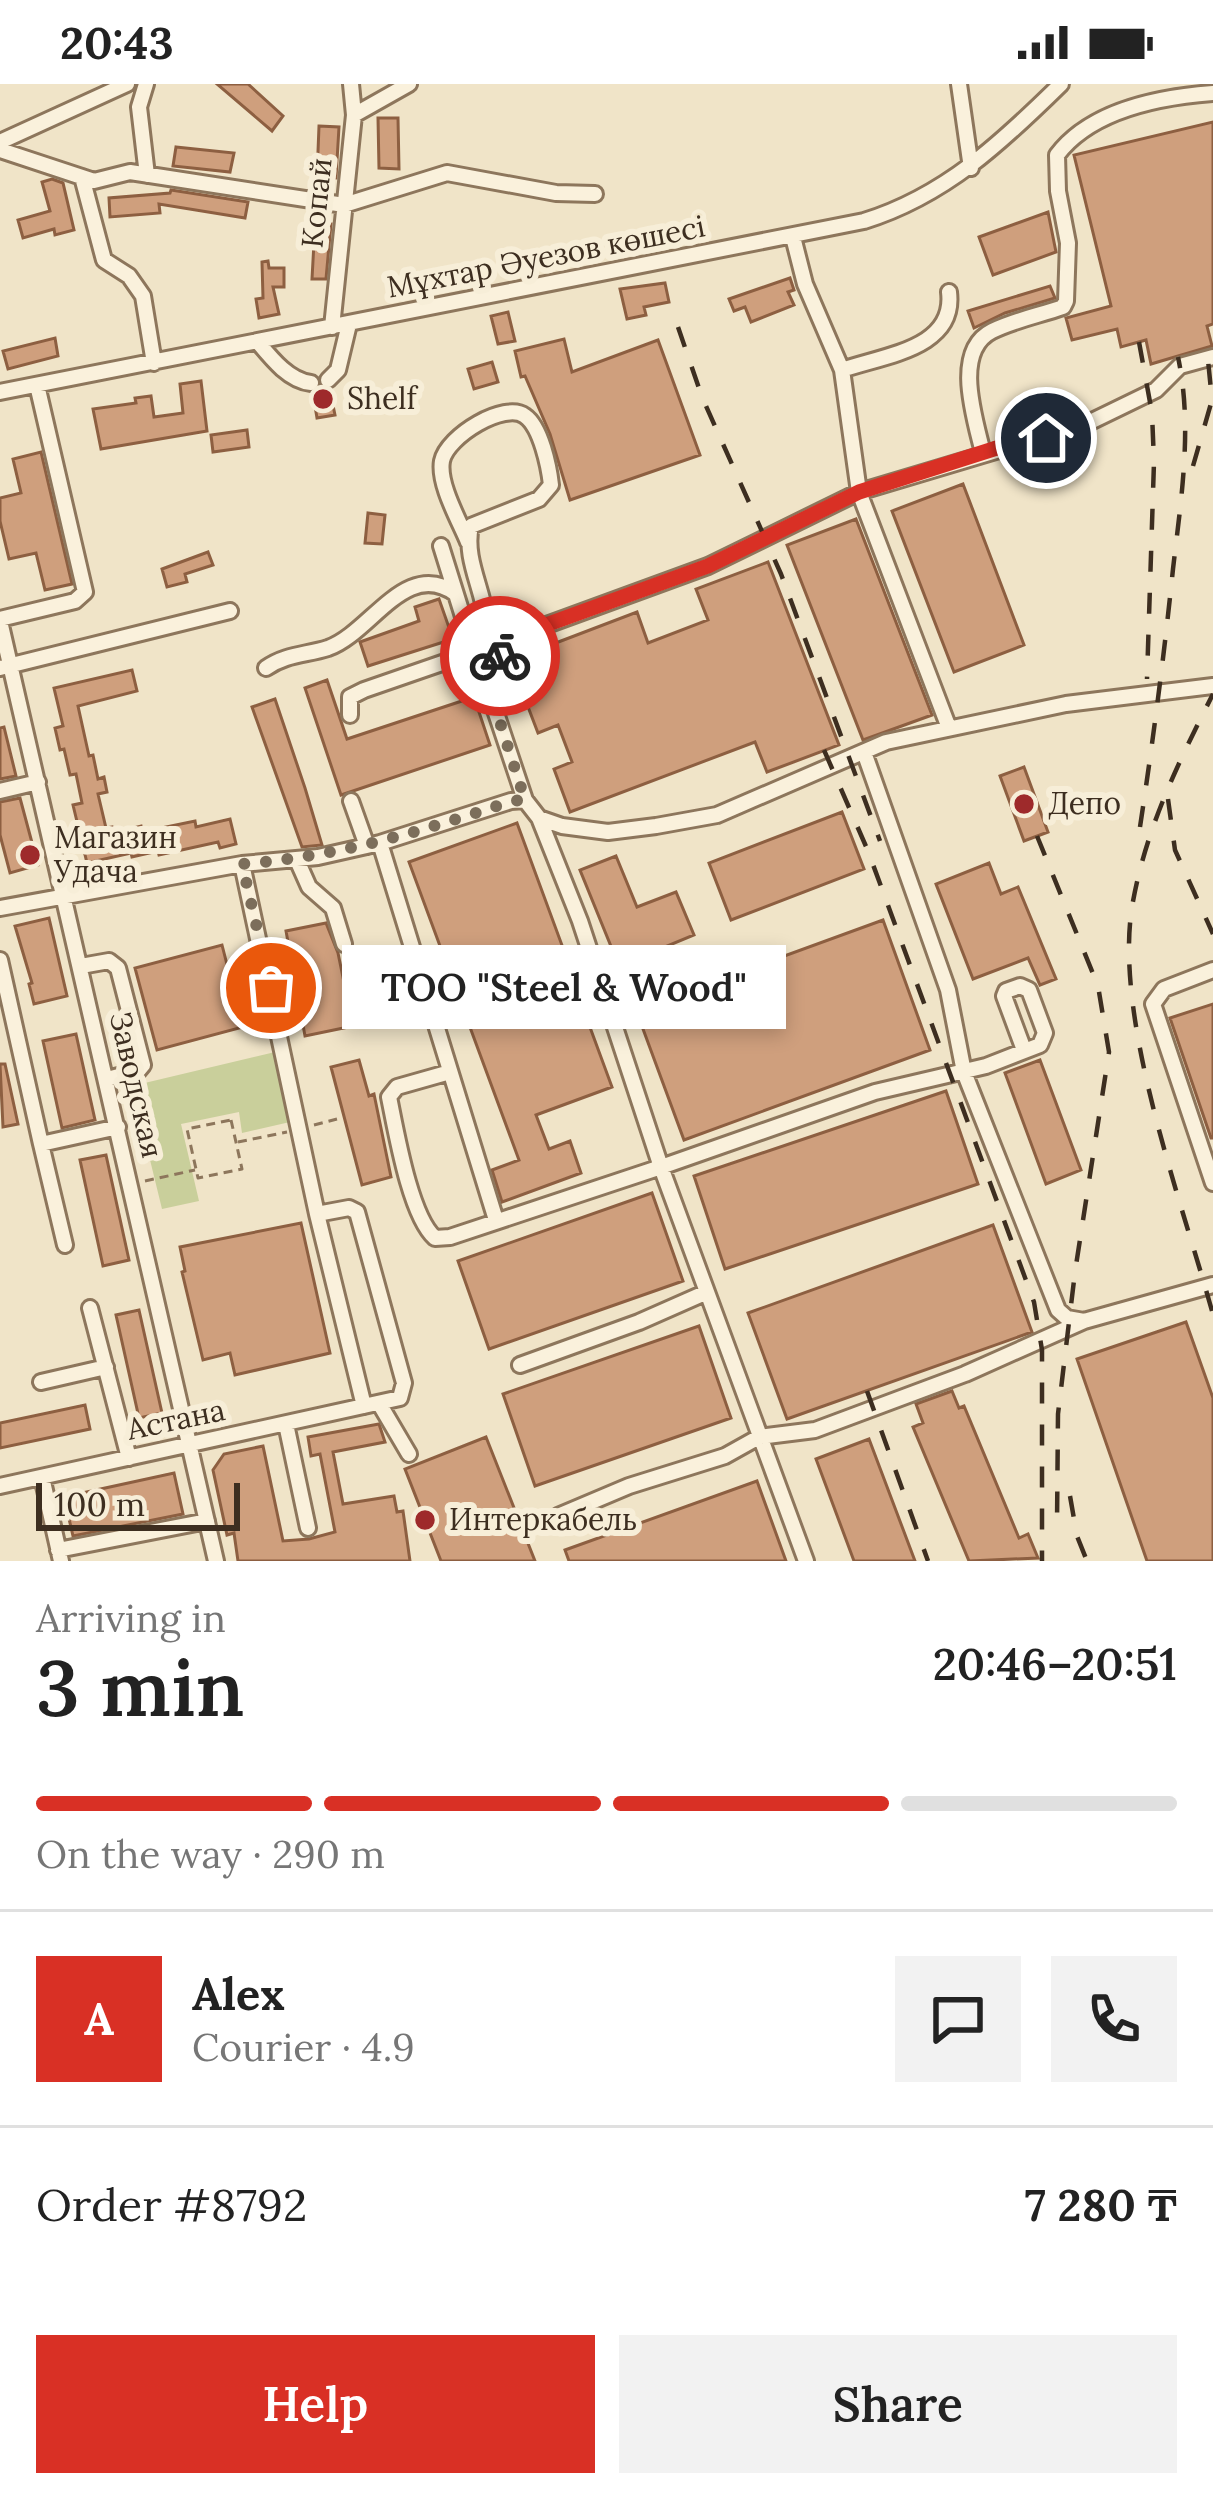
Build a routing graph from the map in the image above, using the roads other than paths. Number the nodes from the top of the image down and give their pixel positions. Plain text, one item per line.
1 (127, 84) edge
2 (146, 84) edge
3 (351, 84) edge
4 (409, 84) edge
5 (959, 84) edge
6 (1061, 84) edge
7 (1213, 93) edge
8 (353, 116) junction
9 (0, 146) edge
10 (971, 168) junction
11 (147, 175) junction
12 (82, 177) junction
13 (595, 194) dead end
14 (344, 205) junction
15 (793, 237) junction
16 (949, 292) dead end
17 (349, 324) junction
18 (332, 327) junction
19 (257, 341) junction
20 (1213, 357) edge
21 (154, 363) junction
22 (842, 370) junction
23 (328, 380) dead end
24 (311, 383) dead end
25 (38, 385) junction
26 (0, 392) edge
27 (983, 453) junction
28 (859, 492) junction
29 (468, 542) junction
30 (441, 546) dead end
31 (456, 594) junction
32 (230, 611) dead end
33 (0, 620) edge
34 (481, 656) junction
35 (5, 667) edge
36 (266, 668) dead end
37 (488, 685) junction
38 (1213, 686) edge
39 (350, 715) dead end
40 (949, 728) junction
41 (864, 752) junction
42 (38, 782) junction
43 (0, 791) edge
44 (525, 800) junction
45 (351, 801) dead end
46 (539, 818) junction
47 (373, 845) junction
48 (297, 860) junction
49 (242, 864) junction
50 (64, 894) junction
51 (0, 908) edge
52 (344, 944) dead end
53 (0, 960) edge
54 (80, 966) junction
55 (1213, 970) edge
56 (8, 1037) edge
57 (1024, 1050) dead end
58 (451, 1072) junction
59 (964, 1072) junction
60 (107, 1078) junction
61 (118, 1127) junction
62 (41, 1144) junction
63 (661, 1168) junction
64 (1213, 1183) edge
65 (317, 1214) junction
66 (496, 1220) junction
67 (65, 1245) dead end
68 (1213, 1286) edge
69 (707, 1292) junction
70 (90, 1308) dead end
71 (1084, 1321) junction
72 (520, 1365) dead end
73 (106, 1367) junction
74 (41, 1382) dead end
75 (371, 1405) junction
76 (286, 1424) junction
77 (759, 1437) junction
78 (191, 1444) junction
79 (409, 1454) dead end
80 (129, 1458) junction
81 (42, 1477) junction
82 (0, 1486) edge
83 (558, 1516) dead end
84 (208, 1521) junction
85 (308, 1528) dead end
86 (60, 1556) edge
87 (216, 1561) edge
88 (806, 1561) edge

1 - 9 street
2 - 11 street
3 - 8 street, Копай
4 - 8 street
5 - 10 street
6 - 10 street, Мұхтар Әуезов көшесі
7 - 27 street
8 - 14 street, Копай
9 - 12 street
10 - 15 street, Мұхтар Әуезов көшесі
11 - 12 street
11 - 14 street
12 - 21 street
13 - 14 street
14 - 18 street, Копай
15 - 17 street, Мұхтар Әуезов көшесі
15 - 22 street
16 - 22 street
17 - 18 street, Мұхтар Әуезов көшесі
17 - 23 street
18 - 19 street, Мұхтар Әуезов көшесі
19 - 21 street, Мұхтар Әуезов көшесі
19 - 24 street
20 - 27 street
21 - 25 street, Мұхтар Әуезов көшесі
22 - 28 street
25 - 26 street, Мұхтар Әуезов көшесі
25 - 33 street
27 - 28 street
28 - 37 street
28 - 40 street
29 - 29 street
29 - 34 street
30 - 31 street
31 - 34 street
31 - 36 street
32 - 35 street
33 - 35 street, Заводская
34 - 37 street
34 - 39 street
35 - 42 street, Заводская
37 - 44 street
38 - 40 street
40 - 41 street
41 - 46 street
41 - 59 street
42 - 43 street
42 - 50 street, Заводская
44 - 46 street
44 - 47 street
45 - 47 street
46 - 63 street
47 - 48 street
47 - 58 street
48 - 49 street
48 - 52 street
49 - 50 street
49 - 65 street
50 - 51 street
50 - 54 street, Заводская
53 - 56 street
54 - 60 street, Заводская
54 - 60 street
55 - 64 street
56 - 62 street
57 - 59 street
58 - 66 street
58 - 66 street
59 - 63 street
59 - 71 street
60 - 61 street, Заводская
61 - 62 street
61 - 78 street, Заводская
62 - 67 street
63 - 66 street
63 - 69 street
65 - 75 street
65 - 75 street
68 - 71 street
69 - 72 street
69 - 77 street
70 - 73 street
71 - 77 street
73 - 74 street
73 - 80 street
75 - 76 street, Астана
75 - 79 street
76 - 78 street, Астана
76 - 85 street
77 - 83 street
77 - 88 street
78 - 80 street, Астана
78 - 84 street, Заводская
80 - 81 street, Астана
81 - 82 street, Астана
81 - 86 street
84 - 86 street
84 - 87 street, Заводская

